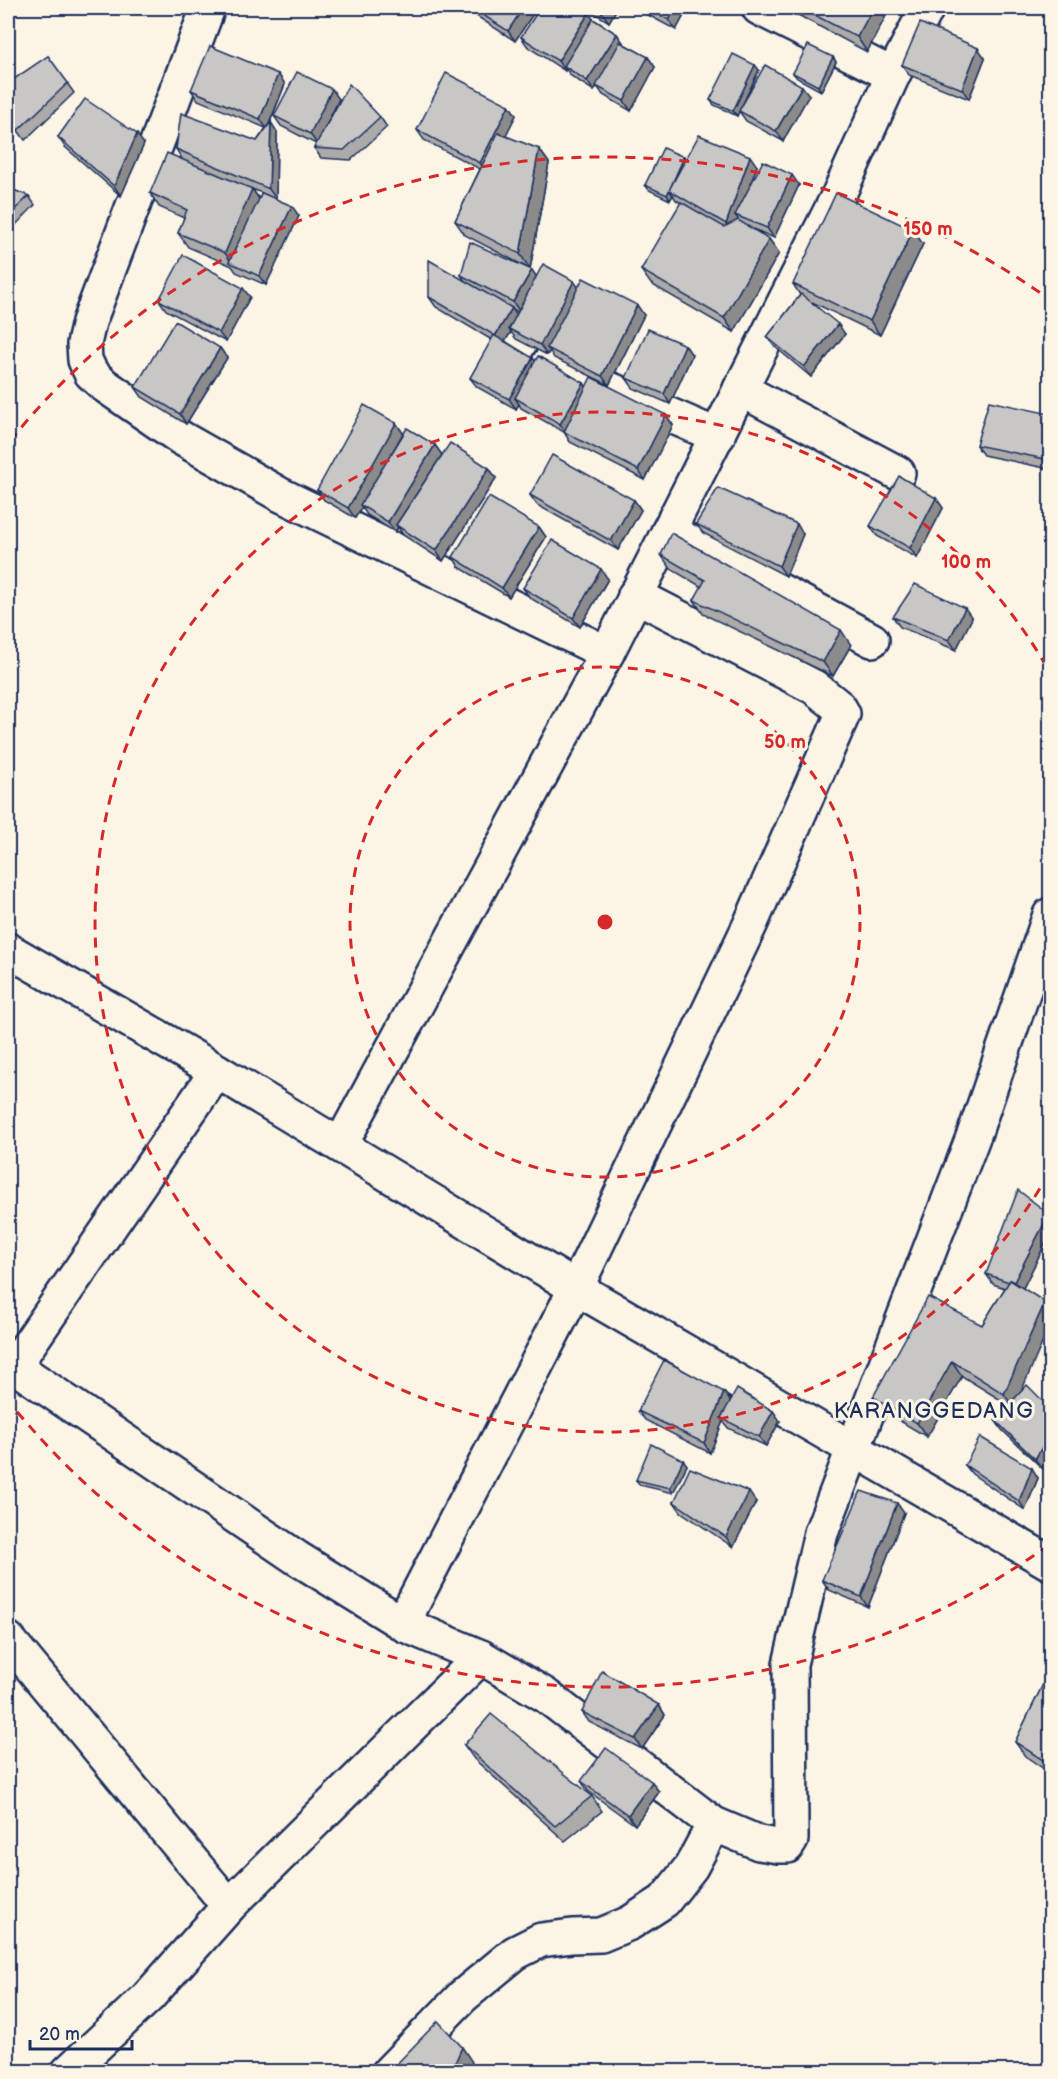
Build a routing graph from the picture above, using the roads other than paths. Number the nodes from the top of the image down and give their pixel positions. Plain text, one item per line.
1 (208, 8) edge
2 (759, 8) edge
3 (927, 8) edge
4 (893, 75) junction
5 (549, 363) edge
6 (740, 389) junction
7 (718, 436) junction
8 (898, 472) dead end
9 (669, 531) junction
10 (635, 595) junction
11 (872, 640) dead end
12 (607, 653) junction
13 (1050, 915) edge
14 (8, 950) edge
15 (217, 1071) junction
16 (341, 1144) junction
17 (576, 1288) junction
18 (10, 1367) edge
19 (853, 1449) junction
20 (1050, 1563) edge
21 (405, 1625) junction
22 (8, 1639) edge
23 (482, 1657) junction
24 (714, 1824) junction
25 (229, 1906) junction
26 (69, 2071) edge
27 (389, 2072) edge

1 - 12 street
2 - 4 street
3 - 4 street
4 - 6 street
5 - 7 street
6 - 7 street
6 - 8 street
7 - 9 street
9 - 10 street
9 - 11 street
10 - 12 street
10 - 17 street
12 - 16 street
13 - 19 street
14 - 15 street
15 - 16 street
15 - 18 street
16 - 17 street
17 - 19 street
17 - 21 street
18 - 21 street
19 - 20 street
19 - 24 street
21 - 23 street
22 - 25 street
23 - 24 street
23 - 25 street
24 - 27 street
25 - 26 street

